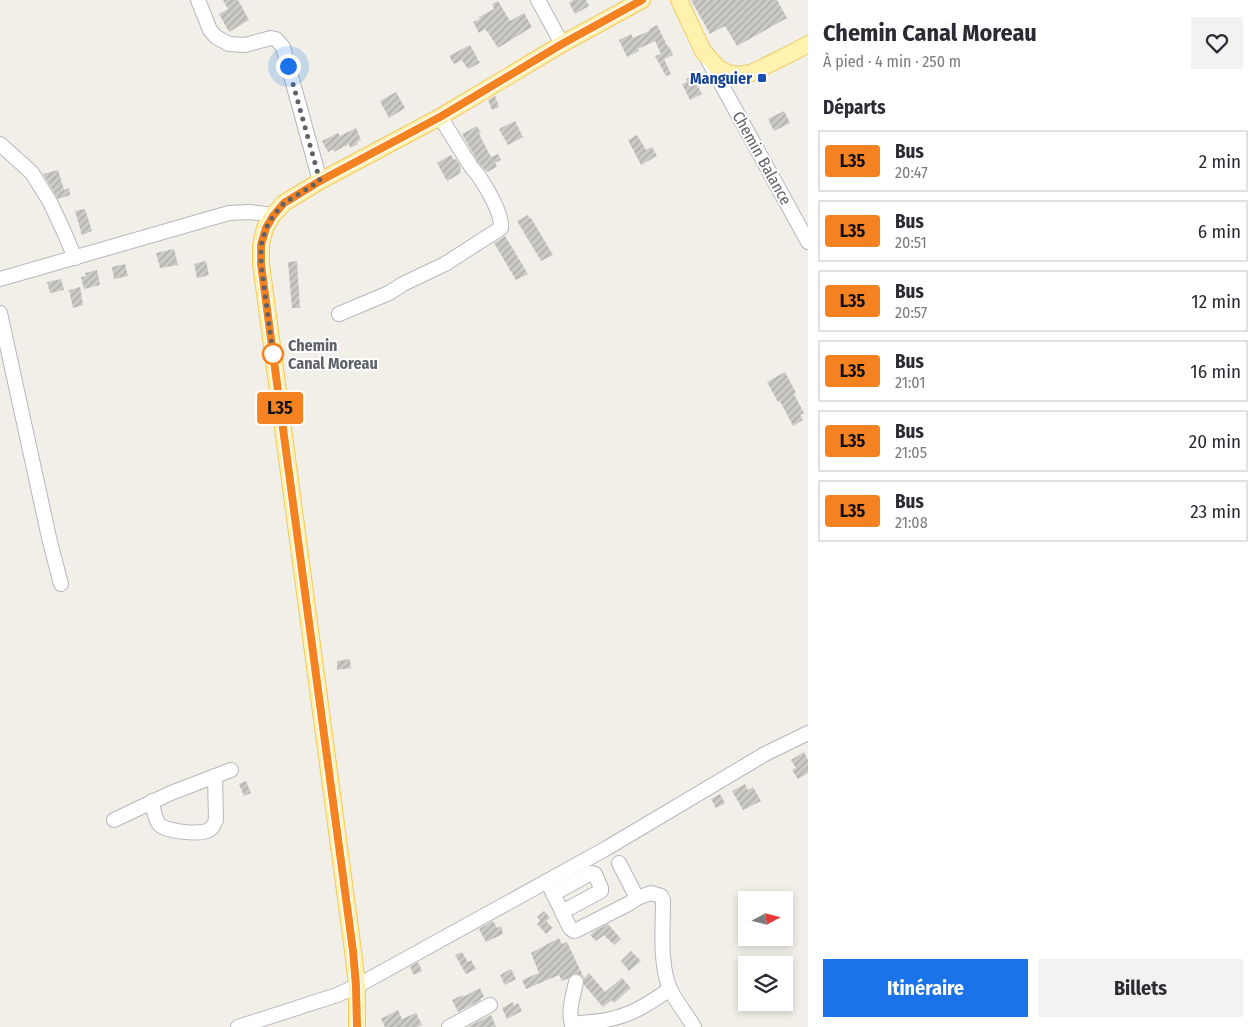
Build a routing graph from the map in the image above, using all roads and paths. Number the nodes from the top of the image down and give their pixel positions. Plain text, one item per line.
1 (198, 0) edge
2 (538, 0) edge
3 (642, 0) edge
4 (679, 0) edge
5 (562, 44) junction
6 (808, 44) edge
7 (703, 51) junction
8 (440, 117) junction
9 (0, 144) edge
10 (320, 181) junction
11 (273, 216) junction
12 (808, 240) edge
13 (75, 258) junction
14 (0, 280) edge
15 (0, 313) edge
16 (339, 314) dead end
17 (61, 584) dead end
18 (808, 733) edge
19 (231, 770) dead end
20 (215, 776) junction
21 (152, 801) junction
22 (114, 820) dead end
23 (620, 863) dead end
24 (550, 887) junction
25 (637, 898) junction
26 (562, 912) junction
27 (576, 982) dead end
28 (356, 986) junction
29 (670, 990) junction
30 (490, 1005) dead end
31 (572, 1025) edge
32 (238, 1027) edge
33 (357, 1027) edge
34 (449, 1027) edge
35 (694, 1027) edge

1 - 10 street
2 - 5 street
3 - 5 main road
4 - 7 main road
5 - 8 main road
6 - 7 main road
7 - 12 street, Chemin Balance
8 - 10 main road
8 - 16 street
9 - 13 street
10 - 11 main road
11 - 13 street
11 - 28 main road
13 - 14 street
15 - 17 street
18 - 24 street
19 - 20 street
20 - 21 street
20 - 21 street
21 - 22 street
23 - 25 street
24 - 26 street
24 - 26 street
24 - 28 street
25 - 26 street
25 - 29 street
27 - 31 street
28 - 32 street
28 - 33 main road
29 - 31 street
29 - 35 street
30 - 34 street

